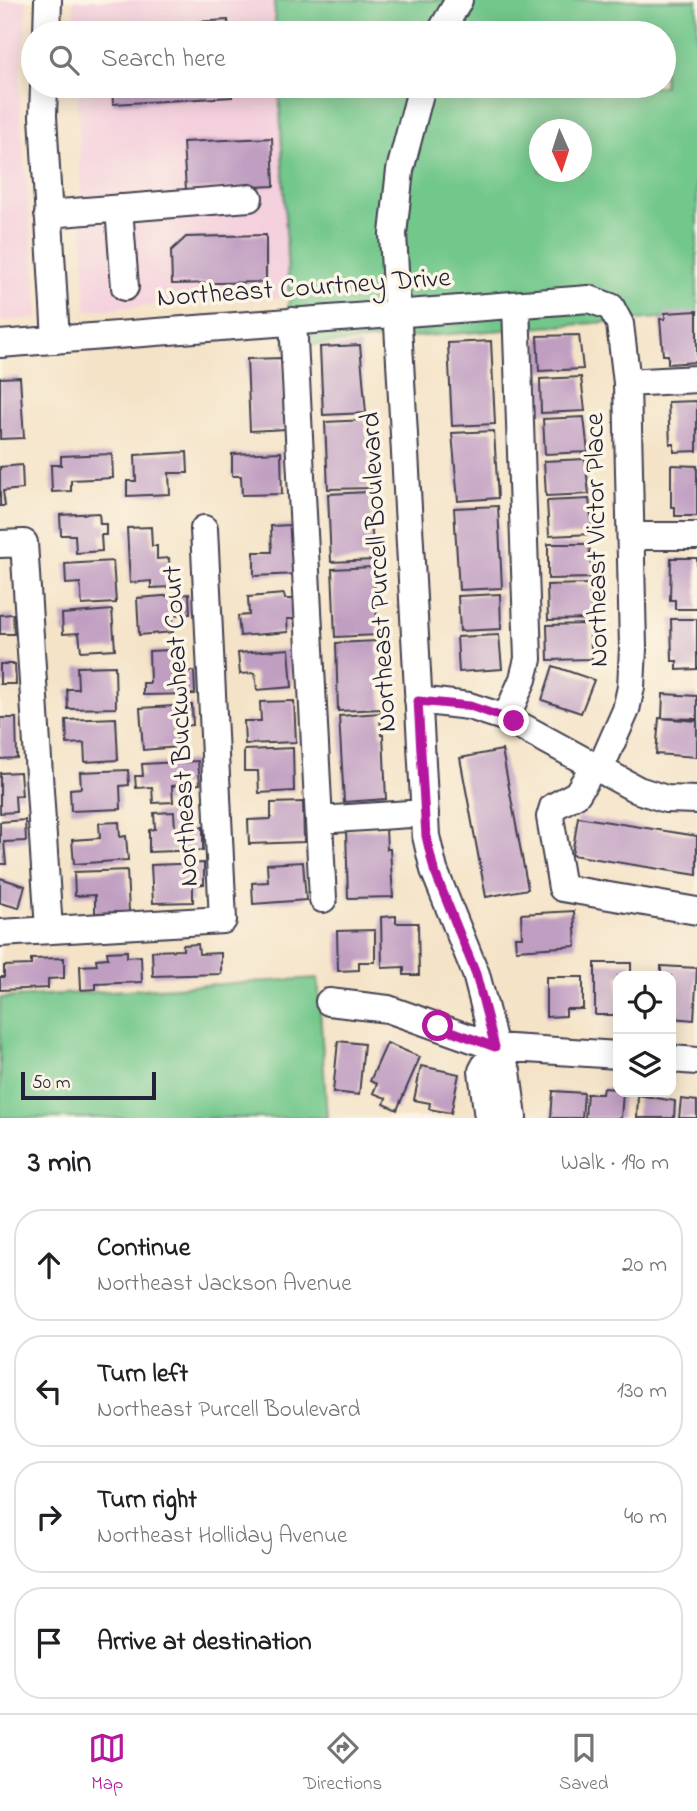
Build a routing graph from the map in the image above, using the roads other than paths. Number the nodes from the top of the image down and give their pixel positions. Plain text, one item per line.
1 (48, 0) edge
2 (459, 0) edge
3 (47, 21) edge
4 (447, 21) edge
5 (44, 98) edge
6 (419, 98) edge
7 (248, 198) dead end
8 (119, 208) junction
9 (48, 214) junction
10 (125, 286) dead end
11 (516, 305) junction
12 (611, 306) joint
13 (399, 313) junction
14 (293, 321) junction
15 (56, 340) junction
16 (0, 344) edge
17 (697, 379) edge
18 (626, 383) junction
19 (204, 528) dead end
20 (632, 536) junction
21 (697, 536) edge
22 (0, 544) edge
23 (418, 701) junction
24 (506, 718) junction
25 (597, 768) junction
26 (697, 800) edge
27 (425, 813) junction
28 (319, 820) junction
29 (323, 899) dead end
30 (697, 911) edge
31 (49, 930) junction
32 (0, 933) edge
33 (329, 1002) dead end
34 (495, 1047) junction
35 (613, 1055) edge
36 (676, 1059) edge
37 (697, 1061) edge
38 (488, 1118) edge
39 (513, 1118) edge

1 - 3 street
2 - 4 street
5 - 9 street
6 - 13 street, Northeast Purcell Boulevard
7 - 8 street
8 - 9 street
8 - 10 street
9 - 15 street
11 - 12 street, Northeast Courtney Drive
11 - 13 street, Northeast Courtney Drive
11 - 24 street
12 - 18 street, Northeast Victor Place
13 - 14 street, Northeast Courtney Drive
13 - 23 street, Northeast Purcell Boulevard
14 - 15 street, Northeast Courtney Drive
14 - 28 street
15 - 16 street, Northeast Courtney Drive
17 - 18 street
18 - 20 street, Northeast Victor Place
19 - 31 street, Northeast Buckwheat Court
20 - 21 street
20 - 25 street, Northeast Victor Place
22 - 31 street
23 - 24 street
23 - 27 street, Northeast Purcell Boulevard
24 - 25 street
25 - 26 street
25 - 30 street, Northeast Victor Place
27 - 28 street
27 - 34 street, Northeast Purcell Boulevard
28 - 29 street
31 - 32 street
33 - 34 street
34 - 35 street
34 - 38 street
34 - 39 street, Northeast Purcell Boulevard
36 - 37 street

